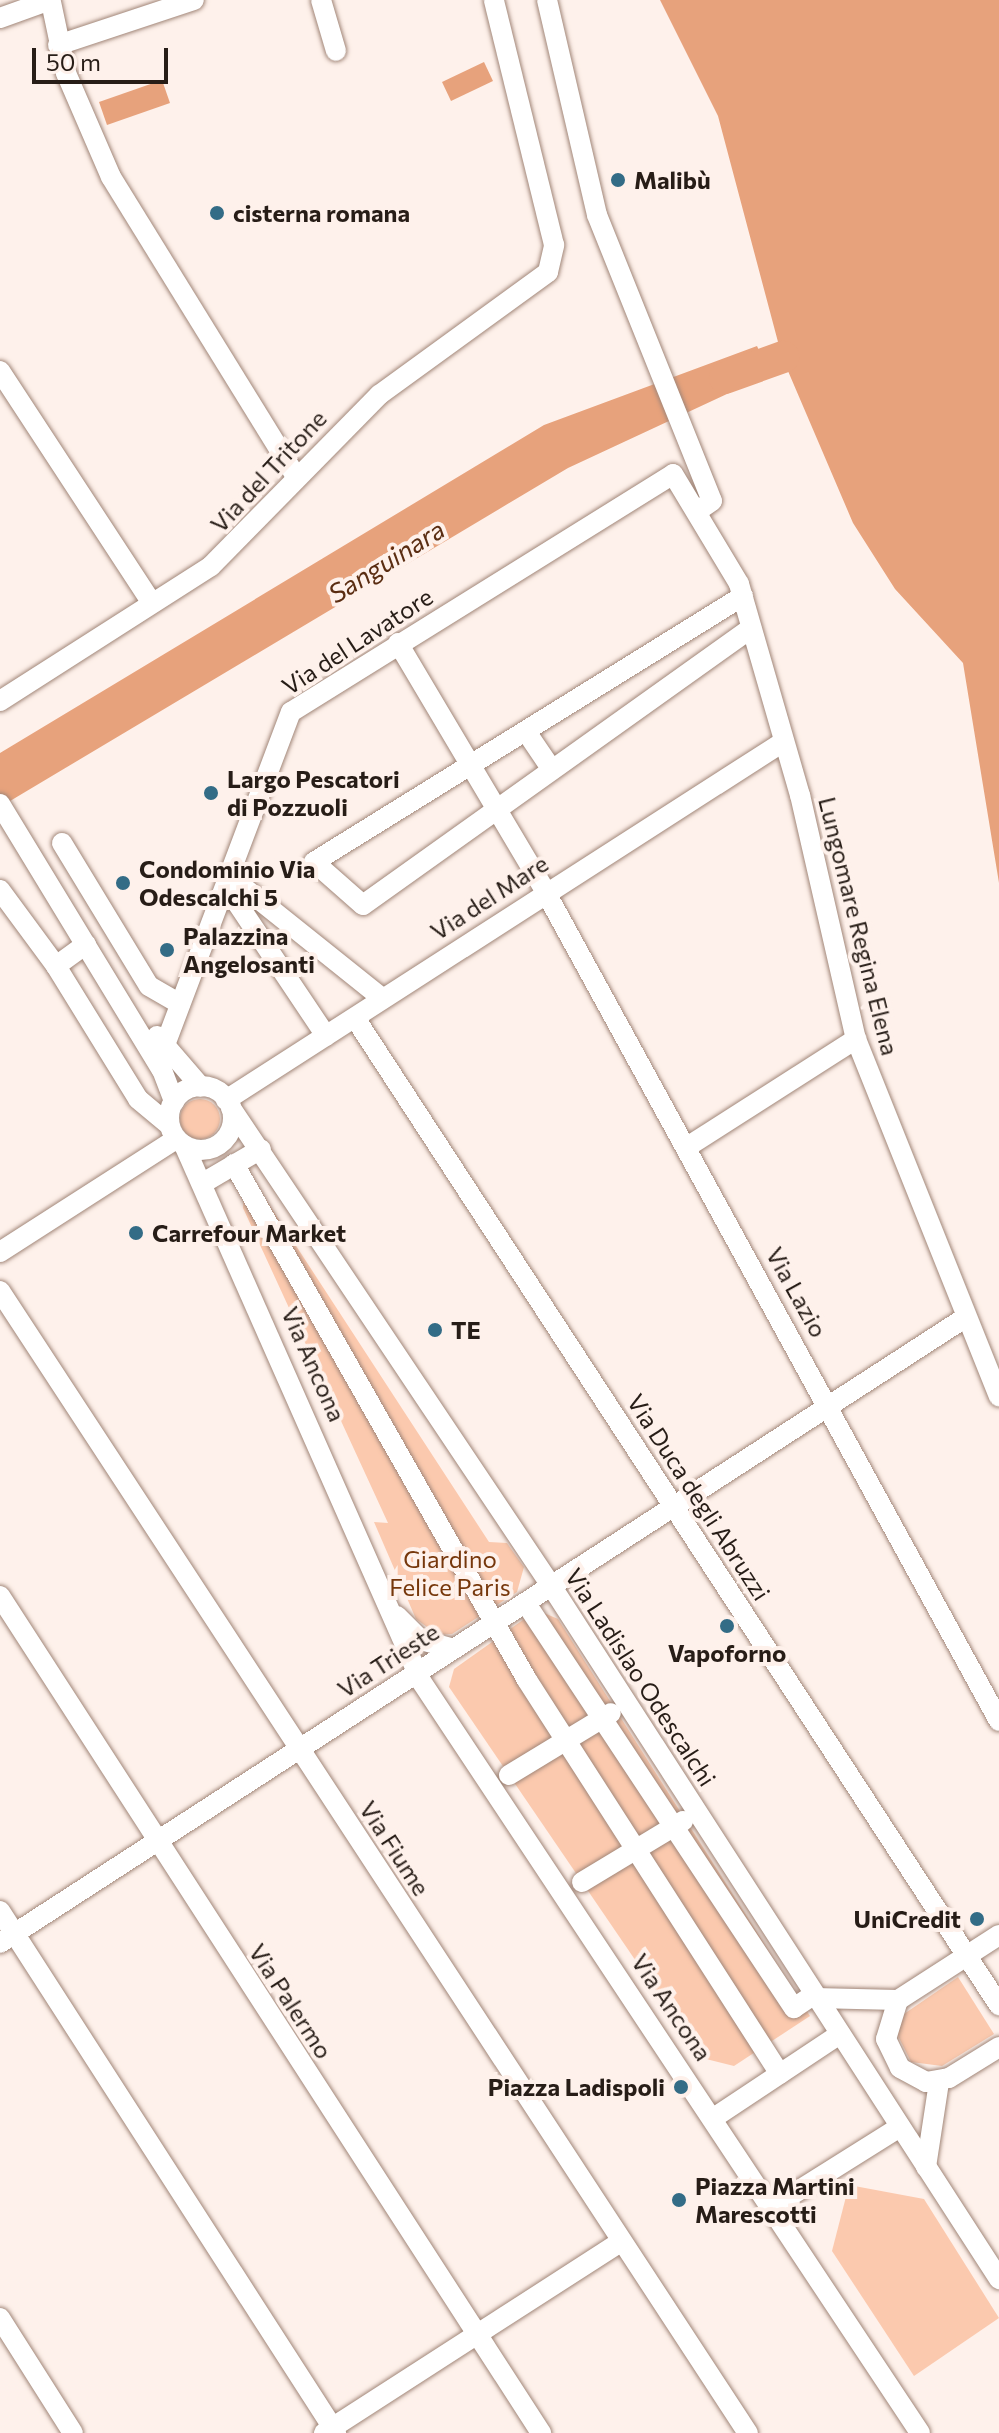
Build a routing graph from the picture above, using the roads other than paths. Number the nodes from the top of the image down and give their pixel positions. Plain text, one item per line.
1 (194, 0) edge
2 (321, 0) edge
3 (494, 0) edge
4 (547, 0) edge
5 (52, 8) edge
6 (0, 18) edge
7 (58, 45) junction
8 (336, 51) dead end
9 (0, 371) edge
10 (296, 476) junction
11 (699, 510) junction
12 (743, 596) junction
13 (152, 603) junction
14 (700, 623) junction
15 (751, 628) junction
16 (398, 643) junction
17 (719, 650) junction
18 (0, 701) edge
19 (527, 733) junction
20 (783, 742) junction
21 (475, 767) junction
22 (550, 767) junction
23 (0, 804) edge
24 (493, 806) junction
25 (62, 843) dead end
26 (229, 883) junction
27 (0, 890) edge
28 (545, 891) junction
29 (86, 944) junction
30 (56, 966) junction
31 (383, 999) junction
32 (180, 1004) junction
33 (355, 1018) junction
34 (326, 1036) junction
35 (856, 1039) junction
36 (165, 1045) junction
37 (201, 1087) junction
38 (174, 1102) junction
39 (229, 1104) junction
40 (176, 1136) junction
41 (687, 1147) junction
42 (261, 1149) junction
43 (234, 1164) junction
44 (203, 1183) junction
45 (0, 1252) edge
46 (0, 1291) edge
47 (966, 1317) junction
48 (999, 1396) edge
49 (831, 1406) junction
50 (675, 1507) junction
51 (552, 1587) junction
52 (0, 1596) edge
53 (391, 1606) junction
54 (529, 1608) dead end
55 (494, 1622) junction
56 (454, 1649) junction
57 (417, 1673) junction
58 (625, 1706) junction
59 (602, 1718) junction
60 (999, 1721) edge
61 (566, 1741) junction
62 (299, 1749) junction
63 (509, 1775) dead end
64 (697, 1812) junction
65 (674, 1827) junction
66 (156, 1842) junction
67 (636, 1850) junction
68 (582, 1882) dead end
69 (0, 1911) edge
70 (999, 1935) edge
71 (7, 1939) edge
72 (965, 1954) junction
73 (814, 1996) junction
74 (898, 2000) junction
75 (999, 2005) edge
76 (840, 2034) junction
77 (999, 2047) edge
78 (780, 2074) junction
79 (939, 2082) junction
80 (715, 2117) junction
81 (900, 2127) junction
82 (926, 2167) junction
83 (774, 2206) junction
84 (622, 2241) junction
85 (999, 2279) edge
86 (0, 2318) edge
87 (478, 2335) junction
88 (331, 2431) edge
89 (73, 2433) edge
90 (541, 2433) edge
91 (748, 2433) edge
92 (920, 2433) edge

1 - 7 street
2 - 8 street
3 - 10 street, Via del Tritone
4 - 11 street
5 - 6 street
5 - 7 street
7 - 10 street
9 - 13 street
10 - 13 street, Via del Tritone
11 - 12 street, Lungomare Regina Elena
11 - 16 street, Via del Lavatore
12 - 14 street
12 - 15 street, Lungomare Regina Elena
13 - 18 street, Via del Tritone
14 - 17 street
14 - 19 street
15 - 17 street
15 - 20 street, Lungomare Regina Elena
16 - 21 street, Via Lazio
16 - 26 street, Via del Lavatore
17 - 22 street
19 - 21 street
19 - 22 street
20 - 28 street, Via del Mare
20 - 35 street, Lungomare Regina Elena
21 - 24 street, Via Lazio
21 - 24 street
22 - 24 street
23 - 29 street
24 - 28 street, Via Lazio
25 - 32 street
26 - 31 street
26 - 32 street, Via del Lavatore
26 - 34 street
27 - 30 street
28 - 31 street, Via del Mare
28 - 41 street, Via Lazio
29 - 30 street
29 - 36 street
29 - 38 street
30 - 40 street
31 - 33 street, Via del Mare
32 - 36 street, Via del Lavatore
33 - 34 street, Via del Mare
33 - 50 street, Via Duca degli Abruzzi
34 - 39 street, Via del Mare
35 - 41 street
35 - 47 street, Lungomare Regina Elena
36 - 37 street
37 - 38 street
37 - 39 street
38 - 40 street
39 - 40 street
39 - 42 street, Via Ladislao Odescalchi
40 - 44 street, Via Ancona
40 - 45 street
41 - 49 street, Via Lazio
42 - 43 street
42 - 51 street, Via Ladislao Odescalchi
43 - 44 street
43 - 55 street
44 - 53 street, Via Ancona
46 - 62 street, Via Fiume
47 - 48 street, Lungomare Regina Elena
47 - 49 street, Via Trieste
49 - 50 street, Via Trieste
49 - 60 street, Via Lazio
50 - 51 street, Via Trieste
50 - 72 street, Via Duca degli Abruzzi
51 - 55 street, Via Trieste
51 - 58 street, Via Ladislao Odescalchi
52 - 66 street, Via Palermo
53 - 56 street, Via Ancona
53 - 57 street, Via Ancona
54 - 59 street
55 - 56 street, Via Trieste
55 - 61 street
56 - 57 street, Via Trieste
57 - 62 street, Via Trieste
57 - 80 street, Via Ancona
58 - 59 street
58 - 64 street, Via Ladislao Odescalchi
59 - 61 street
59 - 65 street
61 - 63 street
61 - 67 street
62 - 66 street, Via Trieste
62 - 84 street, Via Fiume
64 - 65 street
64 - 73 street, Via Ladislao Odescalchi
65 - 67 street
65 - 73 street
66 - 71 street, Via Trieste
66 - 87 street, Via Palermo
67 - 68 street
67 - 78 street
69 - 71 street
70 - 72 street
71 - 88 street
72 - 74 street
72 - 75 street, Via Duca degli Abruzzi
73 - 74 street
73 - 76 street, Via Ladislao Odescalchi
74 - 79 street
76 - 78 street
76 - 81 street, Via Ladislao Odescalchi
77 - 79 street
78 - 80 street
79 - 82 street
80 - 83 street, Via Ancona
81 - 82 street, Via Ladislao Odescalchi
81 - 83 street
82 - 85 street, Via Ladislao Odescalchi
83 - 92 street, Via Ancona
84 - 87 street
84 - 91 street, Via Fiume
86 - 89 street
87 - 88 street
87 - 90 street, Via Palermo

